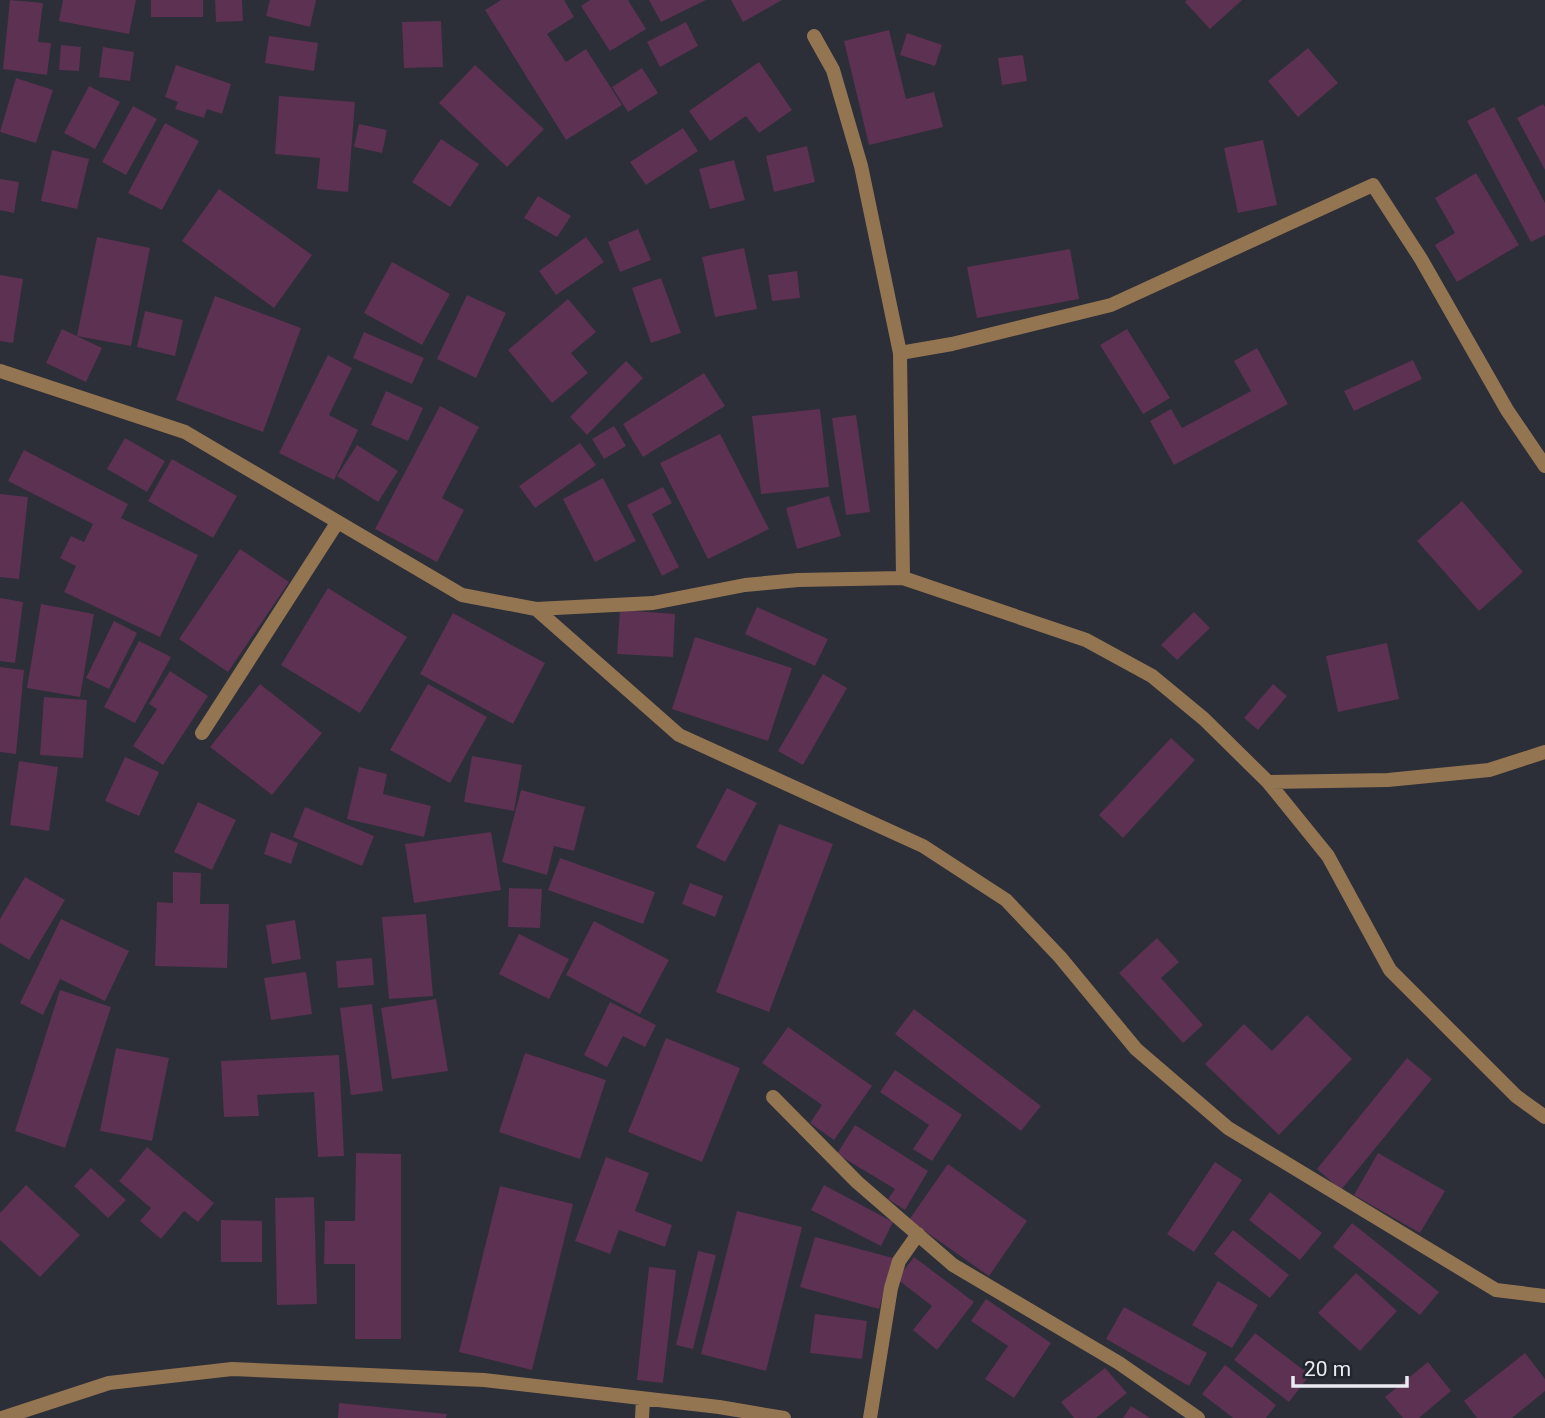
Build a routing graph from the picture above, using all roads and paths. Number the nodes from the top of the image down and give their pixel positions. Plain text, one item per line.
1 (814, 36) dead end
2 (900, 353) junction
3 (0, 372) edge
4 (1545, 466) edge
5 (337, 523) junction
6 (903, 578) junction
7 (536, 609) junction
8 (201, 733) dead end
9 (1545, 752) edge
10 (1268, 782) junction
11 (773, 1097) dead end
12 (1545, 1117) edge
13 (918, 1234) junction
14 (1545, 1296) edge
15 (643, 1399) junction
16 (2, 1418) edge
17 (642, 1418) edge
18 (784, 1418) edge
19 (870, 1418) edge
20 (1198, 1418) edge

1 - 2 street
2 - 4 street
2 - 6 street
3 - 5 street
5 - 7 street
5 - 8 street
6 - 7 street
6 - 10 street
7 - 14 street
9 - 10 street
10 - 12 street
11 - 13 street
13 - 19 street
13 - 20 street
15 - 16 street
15 - 17 street
15 - 18 street

